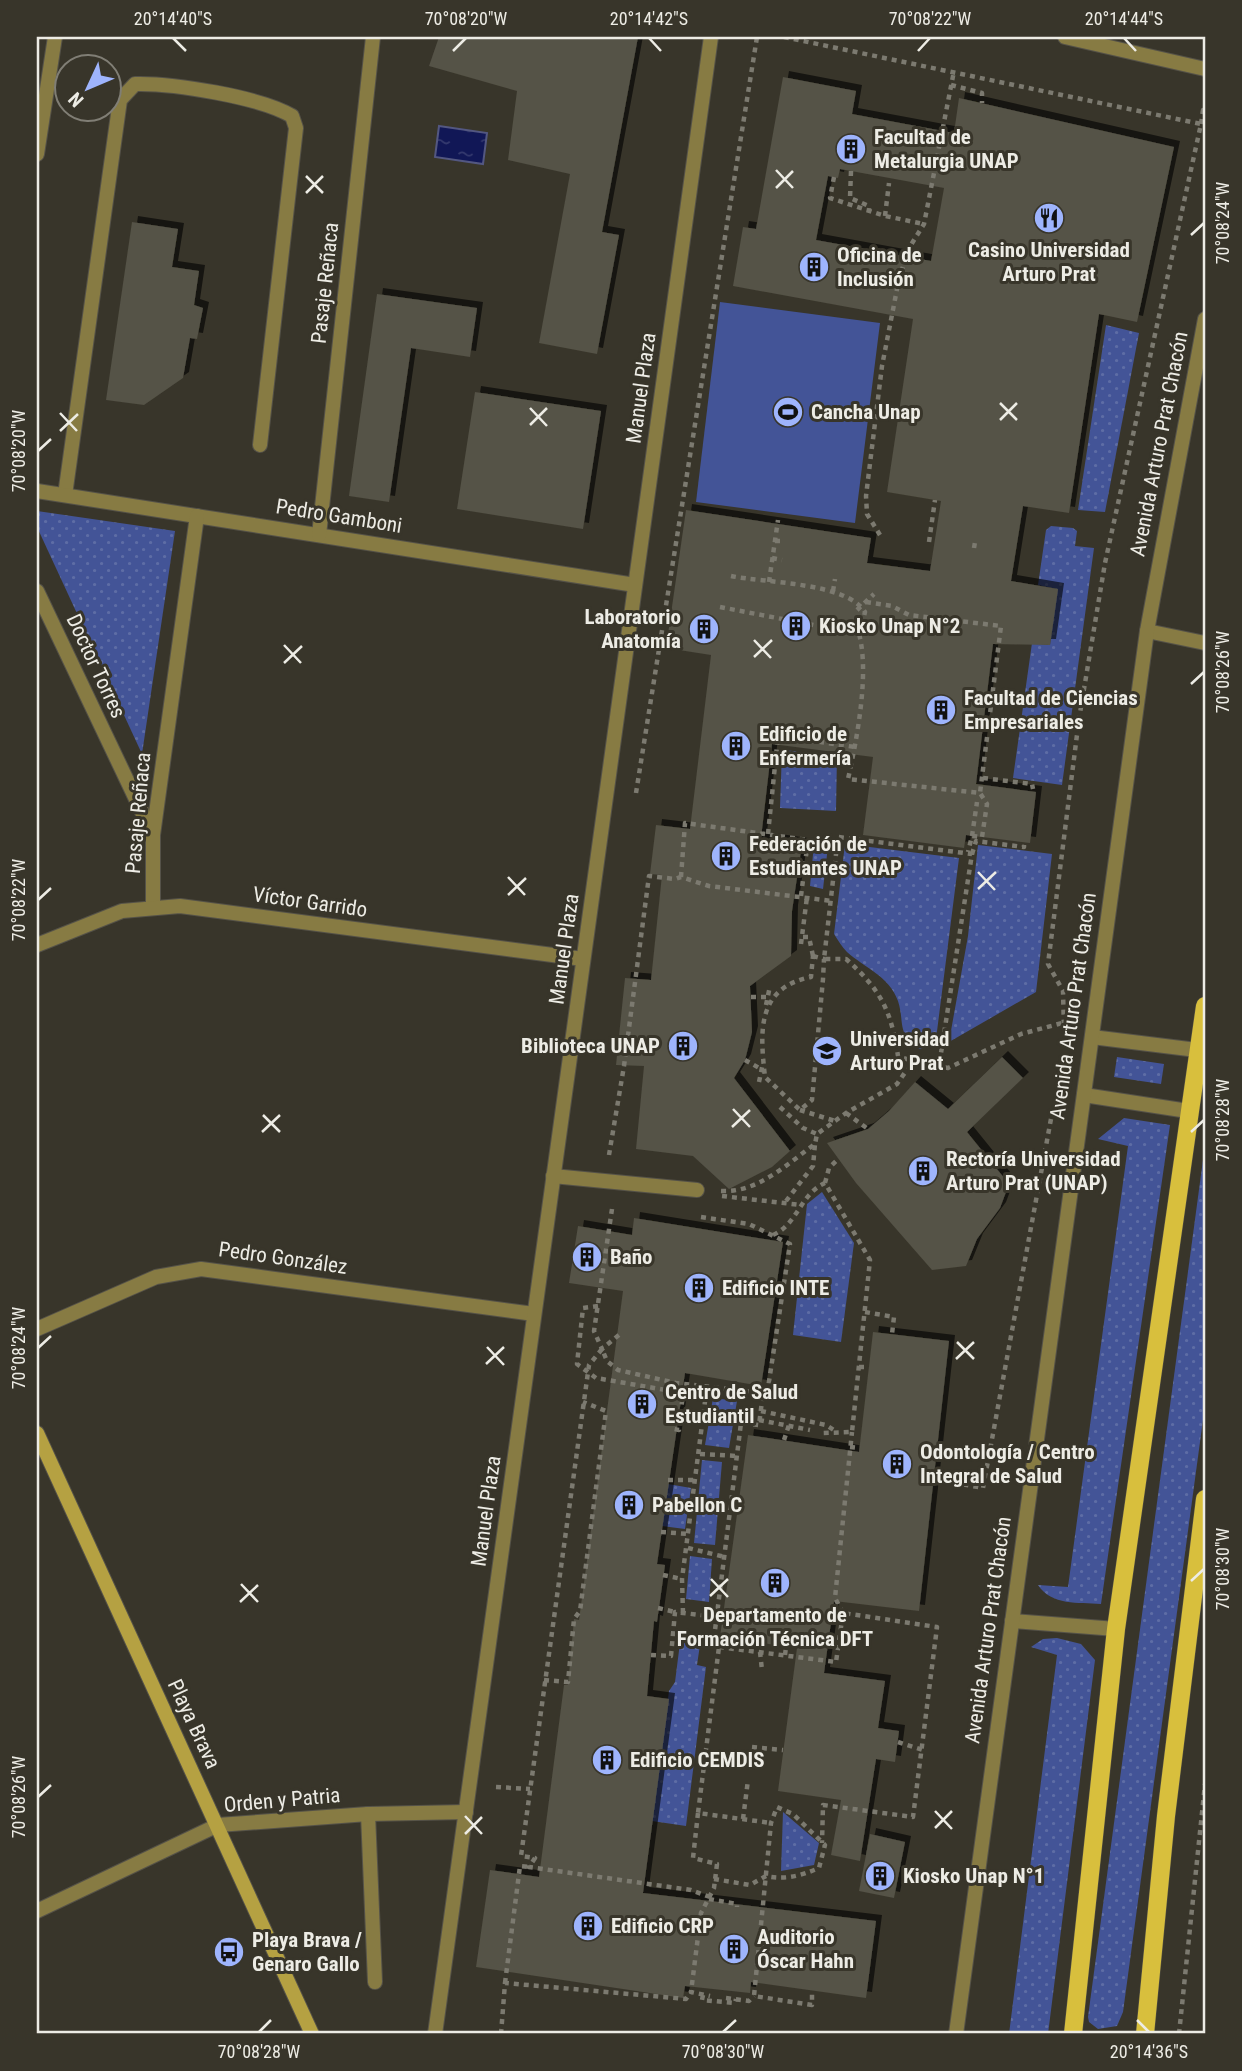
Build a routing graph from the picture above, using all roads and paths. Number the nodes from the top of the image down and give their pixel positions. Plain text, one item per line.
1 (55, 37) edge
2 (373, 37) edge
3 (711, 37) edge
4 (784, 37) edge
5 (1065, 37) edge
6 (1205, 69) edge
7 (954, 71) junction
8 (951, 85) junction
9 (982, 103) dead end
10 (1205, 111) edge
11 (1201, 124) junction
12 (37, 154) edge
13 (939, 159) junction
14 (950, 160) dead end
15 (851, 171) dead end
16 (834, 177) dead end
17 (889, 183) dead end
18 (869, 211) junction
19 (885, 216) junction
20 (924, 224) junction
21 (890, 279) dead end
22 (899, 279) junction
23 (1205, 319) edge
24 (260, 445) dead end
25 (37, 491) edge
26 (65, 495) junction
27 (935, 500) dead end
28 (197, 516) junction
29 (778, 520) dead end
30 (318, 534) junction
31 (880, 535) dead end
32 (775, 541) junction
33 (782, 541) dead end
34 (929, 542) dead end
35 (772, 558) junction
36 (782, 560) dead end
37 (731, 576) dead end
38 (835, 579) dead end
39 (769, 582) junction
40 (635, 584) junction
41 (37, 591) edge
42 (833, 591) junction
43 (874, 594) dead end
44 (862, 606) junction
45 (720, 607) dead end
46 (856, 625) dead end
47 (1147, 631) junction
48 (860, 634) junction
49 (1205, 643) edge
50 (855, 747) junction
51 (983, 778) junction
52 (1033, 789) dead end
53 (980, 793) junction
54 (977, 802) dead end
55 (768, 834) junction
56 (153, 835) junction
57 (972, 836) junction
58 (808, 840) junction
59 (838, 845) junction
60 (1024, 845) dead end
61 (970, 853) junction
62 (681, 877) junction
63 (804, 896) junction
64 (832, 901) junction
65 (153, 907) junction
66 (803, 937) junction
67 (801, 944) dead end
68 (37, 945) edge
69 (813, 956) junction
70 (583, 959) junction
71 (824, 959) junction
72 (770, 986) dead end
73 (751, 997) dead end
74 (767, 997) junction
75 (1205, 1006) edge
76 (766, 1007) junction
77 (1094, 1018) junction
78 (1064, 1022) junction
79 (1063, 1036) dead end
80 (1092, 1037) junction
81 (1202, 1051) edge
82 (745, 1060) dead end
83 (763, 1061) junction
84 (918, 1063) junction
85 (939, 1066) junction
86 (761, 1069) junction
87 (759, 1082) dead end
88 (1084, 1095) junction
89 (1056, 1099) dead end
90 (780, 1107) dead end
91 (800, 1110) junction
92 (1188, 1111) junction
93 (846, 1113) junction
94 (835, 1121) junction
95 (868, 1129) dead end
96 (817, 1135) junction
97 (815, 1144) junction
98 (838, 1159) dead end
99 (553, 1176) junction
100 (824, 1182) junction
101 (620, 1184) junction
102 (697, 1190) joint
103 (718, 1191) junction
104 (786, 1201) junction
105 (801, 1205) junction
106 (625, 1210) dead end
107 (691, 1216) dead end
108 (772, 1238) junction
109 (598, 1306) junction
110 (865, 1312) junction
111 (534, 1314) junction
112 (37, 1329) edge
113 (620, 1334) dead end
114 (892, 1334) dead end
115 (602, 1349) junction
116 (859, 1367) junction
117 (869, 1367) dead end
118 (586, 1371) junction
119 (707, 1386) junction
120 (763, 1393) junction
121 (583, 1402) junction
122 (761, 1411) junction
123 (759, 1420) junction
124 (789, 1425) junction
125 (674, 1429) dead end
126 (810, 1430) dead end
127 (837, 1432) junction
128 (852, 1432) junction
129 (37, 1433) edge
130 (823, 1433) dead end
131 (784, 1440) dead end
132 (850, 1447) junction
133 (860, 1448) dead end
134 (699, 1454) junction
135 (737, 1456) junction
136 (934, 1479) dead end
137 (668, 1480) dead end
138 (694, 1480) junction
139 (1205, 1499) edge
140 (661, 1532) dead end
141 (689, 1534) junction
142 (688, 1548) junction
143 (725, 1557) junction
144 (663, 1575) dead end
145 (682, 1579) junction
146 (659, 1608) dead end
147 (675, 1612) junction
148 (683, 1613) junction
149 (843, 1614) junction
150 (717, 1617) junction
151 (1012, 1621) junction
152 (1116, 1629) junction
153 (719, 1647) junction
154 (786, 1647) dead end
155 (760, 1652) junction
156 (651, 1655) dead end
157 (785, 1655) junction
158 (762, 1670) dead end
159 (544, 1680) junction
160 (898, 1742) dead end
161 (752, 1747) dead end
162 (783, 1750) dead end
163 (923, 1750) junction
164 (748, 1780) dead end
165 (1205, 1784) edge
166 (488, 1787) dead end
167 (530, 1789) junction
168 (466, 1812) junction
169 (698, 1813) junction
170 (368, 1814) junction
171 (743, 1819) junction
172 (771, 1822) junction
173 (218, 1825) junction
174 (822, 1843) junction
175 (832, 1851) dead end
176 (822, 1855) junction
177 (529, 1867) junction
178 (766, 1876) junction
179 (714, 1879) junction
180 (709, 1898) junction
181 (737, 1907) dead end
182 (37, 1911) edge
183 (375, 1983) dead end
184 (505, 1983) junction
185 (811, 1990) dead end
186 (691, 1992) junction
187 (703, 1995) junction
188 (710, 1996) dead end
189 (754, 1996) junction
190 (726, 1998) dead end
191 (736, 1999) junction
192 (312, 2034) edge
193 (435, 2034) edge
194 (501, 2034) edge
195 (956, 2034) edge
196 (1073, 2034) edge
197 (1145, 2034) edge
198 (1179, 2034) edge

1 - 12 street
2 - 30 street, Pasaje Reñaca
3 - 40 street, Manuel Plaza
4 - 7 path
5 - 6 street
7 - 8 path
7 - 11 path
8 - 9 path
8 - 13 path
10 - 11 path
11 - 78 path
13 - 14 path
13 - 20 path
15 - 18 path
16 - 18 path
17 - 19 path
18 - 19 path
19 - 20 path
20 - 22 path
21 - 22 path
22 - 31 path
23 - 47 street, Avenida Arturo Prat Chacón
24 - 26 street
25 - 26 street, Pedro Gamboni
26 - 28 street, Pedro Gamboni
27 - 34 path
28 - 30 street, Pedro Gamboni
28 - 56 street, Pasaje Reñaca
29 - 32 path
30 - 40 street, Pedro Gamboni
32 - 33 path
32 - 35 path
35 - 36 path
35 - 39 path
37 - 39 path
38 - 42 path
39 - 42 path
40 - 70 street, Manuel Plaza
41 - 56 street, Doctor Torres
42 - 44 path
43 - 44 path
44 - 48 path
44 - 51 path
45 - 48 path
46 - 48 path
47 - 49 street
47 - 77 street, Avenida Arturo Prat Chacón
48 - 50 path
50 - 53 path
50 - 55 path
51 - 52 path
51 - 53 path
53 - 57 path
54 - 57 path
55 - 58 path
55 - 62 path
56 - 65 street, Pasaje Reñaca
57 - 61 path
58 - 59 path
58 - 63 path
59 - 61 path
59 - 64 path
60 - 61 path
61 - 85 path
62 - 63 path
62 - 101 path
63 - 64 path
63 - 66 path
64 - 71 path
65 - 68 street, Víctor Garrido
65 - 70 street, Víctor Garrido
66 - 67 path
66 - 69 path
69 - 71 path
69 - 76 path
70 - 99 street, Manuel Plaza
71 - 84 path
71 - 91 path
72 - 74 path
73 - 74 path
74 - 76 path
75 - 81 main road
76 - 83 path
77 - 78 path
77 - 80 street, Avenida Arturo Prat Chacón
78 - 79 path
78 - 85 path
80 - 81 street
80 - 88 street, Avenida Arturo Prat Chacón
81 - 92 main road
82 - 86 path
83 - 86 path
83 - 91 path
84 - 85 path
84 - 93 path
86 - 87 path
88 - 92 street
88 - 151 street, Avenida Arturo Prat Chacón
89 - 136 path
90 - 96 path
91 - 94 path
92 - 152 main road
93 - 94 path
93 - 95 path
94 - 96 path
96 - 97 path
97 - 103 path
97 - 104 path
98 - 100 path
99 - 101 street
99 - 111 street, Manuel Plaza
100 - 105 path
100 - 110 path
101 - 102 street
102 - 103 path
103 - 104 path
104 - 105 path
105 - 108 path
106 - 109 path
107 - 108 path
108 - 120 path
109 - 115 path
109 - 118 path
110 - 114 path
110 - 116 path
111 - 112 street, Pedro González
111 - 168 street, Manuel Plaza
113 - 115 path
115 - 118 path
115 - 119 path
116 - 117 path
116 - 128 path
118 - 121 path
118 - 125 path
119 - 120 path
119 - 134 path
120 - 122 path
121 - 159 path
121 - 159 path
122 - 123 path
122 - 127 path
123 - 124 path
123 - 135 path
124 - 126 path
124 - 131 path
127 - 128 path
127 - 130 path
128 - 132 path
129 - 173 street, Playa Brava
132 - 133 path
132 - 149 path
134 - 135 path
134 - 138 path
135 - 143 path
137 - 138 path
138 - 141 path
139 - 197 main road
140 - 141 path
141 - 142 path
142 - 143 path
142 - 145 path
143 - 150 path
144 - 145 path
145 - 148 path
146 - 147 path
147 - 148 path
147 - 156 path
148 - 150 path
149 - 157 path
149 - 163 path
150 - 153 path
151 - 152 street
151 - 195 street, Avenida Arturo Prat Chacón
152 - 196 main road
153 - 155 path
153 - 169 path
154 - 157 path
155 - 157 path
155 - 158 path
159 - 167 path
160 - 163 path
161 - 162 path
163 - 174 path
164 - 171 path
165 - 198 path
166 - 167 path
167 - 177 path
168 - 170 street, Orden y Patria
168 - 193 street, Manuel Plaza
169 - 171 path
169 - 179 path
170 - 173 street, Orden y Patria
170 - 183 street
171 - 172 path
172 - 174 path
172 - 178 path
173 - 182 street, Orden y Patria
173 - 192 street, Playa Brava
174 - 176 path
175 - 176 path
176 - 178 path
177 - 180 path
177 - 184 path
178 - 179 path
178 - 189 path
179 - 180 path
180 - 181 path
180 - 186 path
184 - 186 path
184 - 194 path
185 - 189 path
186 - 187 path
187 - 188 path
187 - 191 path
189 - 191 path
190 - 191 path

